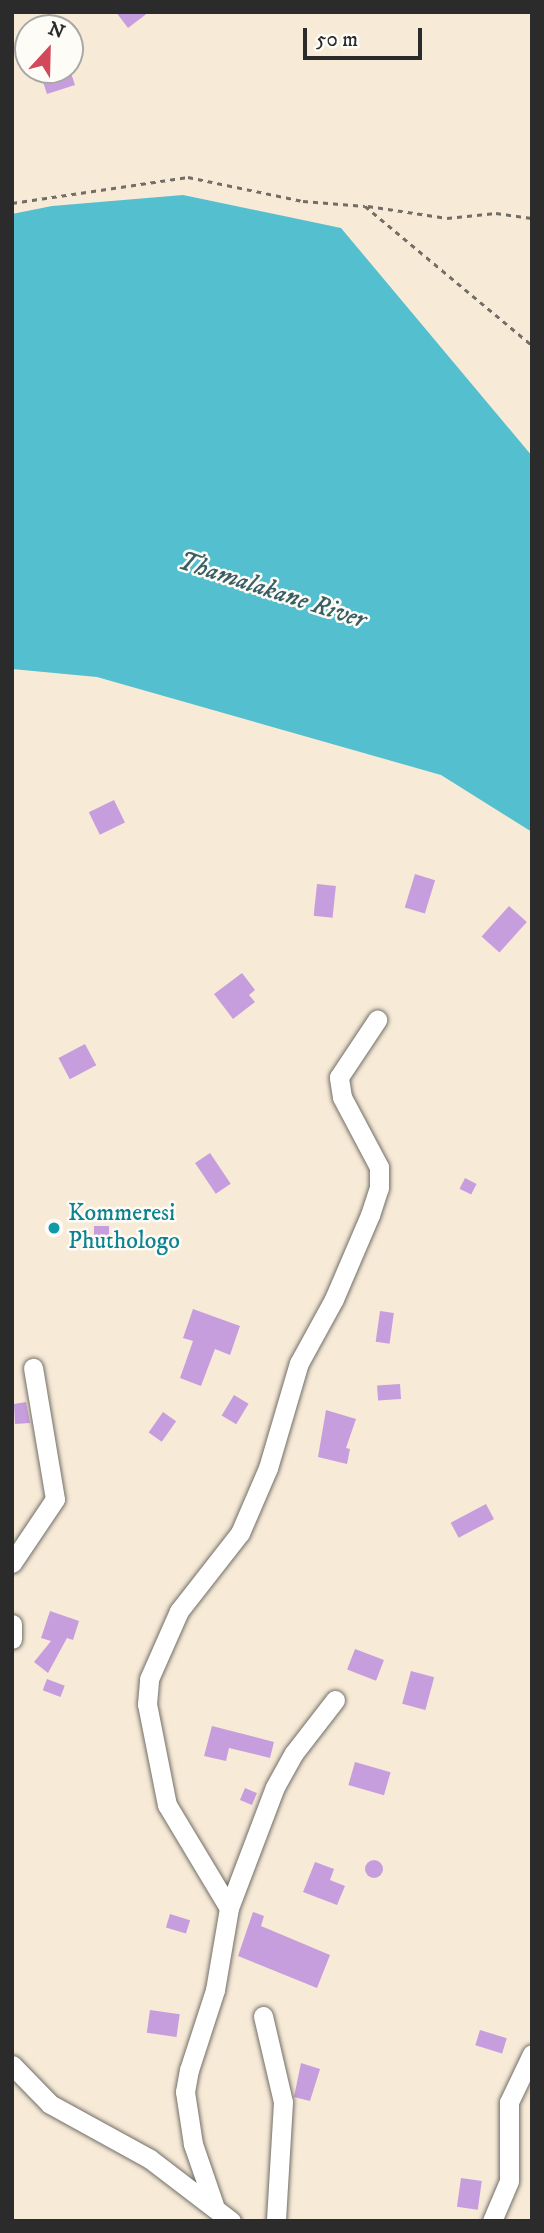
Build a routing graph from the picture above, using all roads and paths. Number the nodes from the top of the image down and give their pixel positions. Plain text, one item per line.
1 (12, 204) edge
2 (365, 206) junction
3 (532, 218) edge
4 (532, 345) edge
5 (377, 1020) dead end
6 (33, 1368) dead end
7 (12, 1563) edge
8 (12, 1624) edge
9 (12, 1639) edge
10 (335, 1700) dead end
11 (229, 1908) junction
12 (263, 2016) dead end
13 (532, 2054) edge
14 (12, 2065) edge
15 (214, 2205) junction
16 (231, 2221) edge
17 (276, 2221) edge
18 (492, 2221) edge

1 - 2 path
2 - 3 path
2 - 4 path
5 - 11 street
6 - 7 street
8 - 9 street
10 - 11 street
11 - 15 street
12 - 17 street
13 - 18 street
14 - 15 street
15 - 16 street

